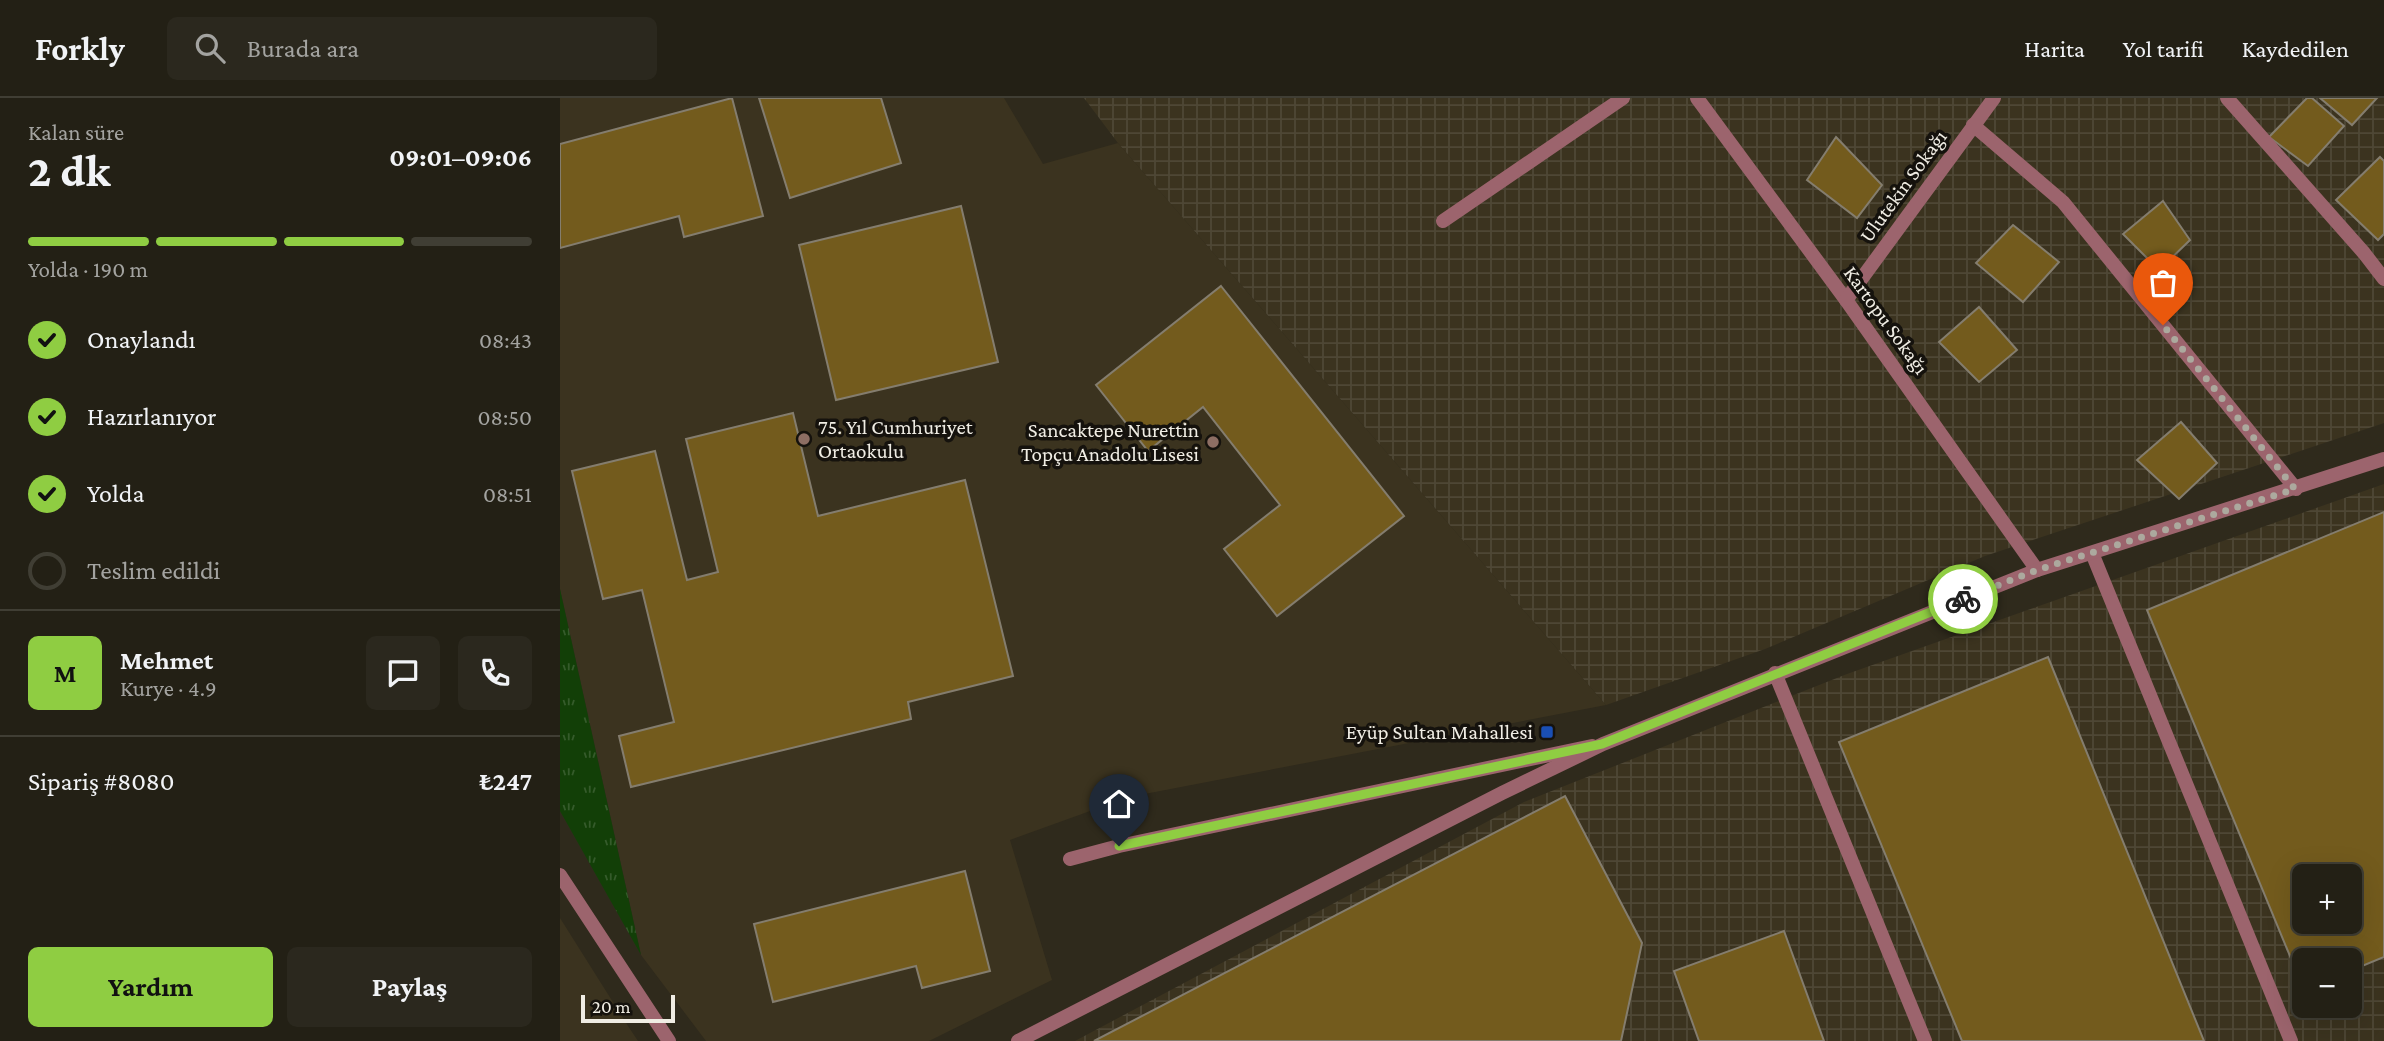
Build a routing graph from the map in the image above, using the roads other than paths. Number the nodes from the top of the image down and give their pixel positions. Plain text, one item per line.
1 (1623, 98) edge
2 (1697, 98) edge
3 (1994, 98) edge
4 (2227, 98) edge
5 (1973, 125) junction
6 (1443, 221) dead end
7 (2384, 279) edge
8 (1846, 300) junction
9 (2384, 459) edge
10 (2295, 489) junction
11 (2092, 553) junction
12 (2037, 570) junction
13 (1775, 673) junction
14 (1602, 744) junction
15 (1070, 859) dead end
16 (560, 875) edge
17 (669, 1041) edge
18 (1018, 1041) edge
19 (1925, 1041) edge
20 (2291, 1041) edge

1 - 6 street
2 - 8 street, Kartopu Sokağı
3 - 5 street, Ulutekin Sokağı
4 - 7 street
5 - 8 street, Ulutekin Sokağı
5 - 10 street
8 - 12 street, Kartopu Sokağı
9 - 10 street
10 - 11 street
11 - 12 street
11 - 20 street
12 - 13 street
13 - 14 street
13 - 19 street
14 - 15 street
14 - 18 street
16 - 17 street

